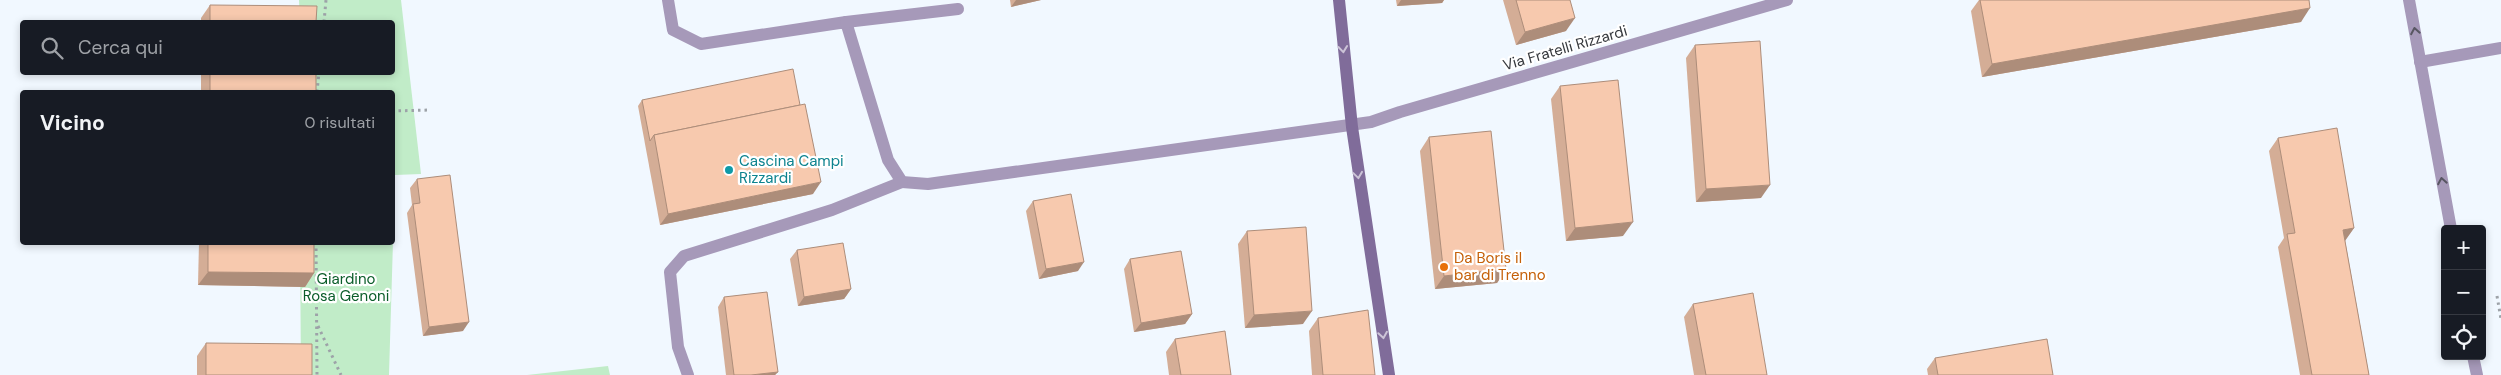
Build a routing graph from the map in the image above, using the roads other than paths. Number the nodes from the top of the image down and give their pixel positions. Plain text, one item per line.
1 (668, 0) edge
2 (1339, 0) edge
3 (1787, 0) edge
4 (2409, 0) edge
5 (958, 10) dead end
6 (846, 22) junction
7 (2501, 48) edge
8 (2420, 62) junction
9 (1352, 126) junction
10 (902, 182) junction
11 (2450, 225) edge
12 (2475, 360) edge
13 (688, 375) edge
14 (1389, 375) edge
15 (2477, 375) edge

1 - 6 street
2 -> 9 street
3 - 9 street, Via Fratelli Rizzardi
8 -> 4 street
5 - 6 street
6 - 10 street
7 - 8 street
11 -> 8 street
9 - 10 street, Via Fratelli Rizzardi
9 -> 14 street
10 - 13 street
12 - 15 street

